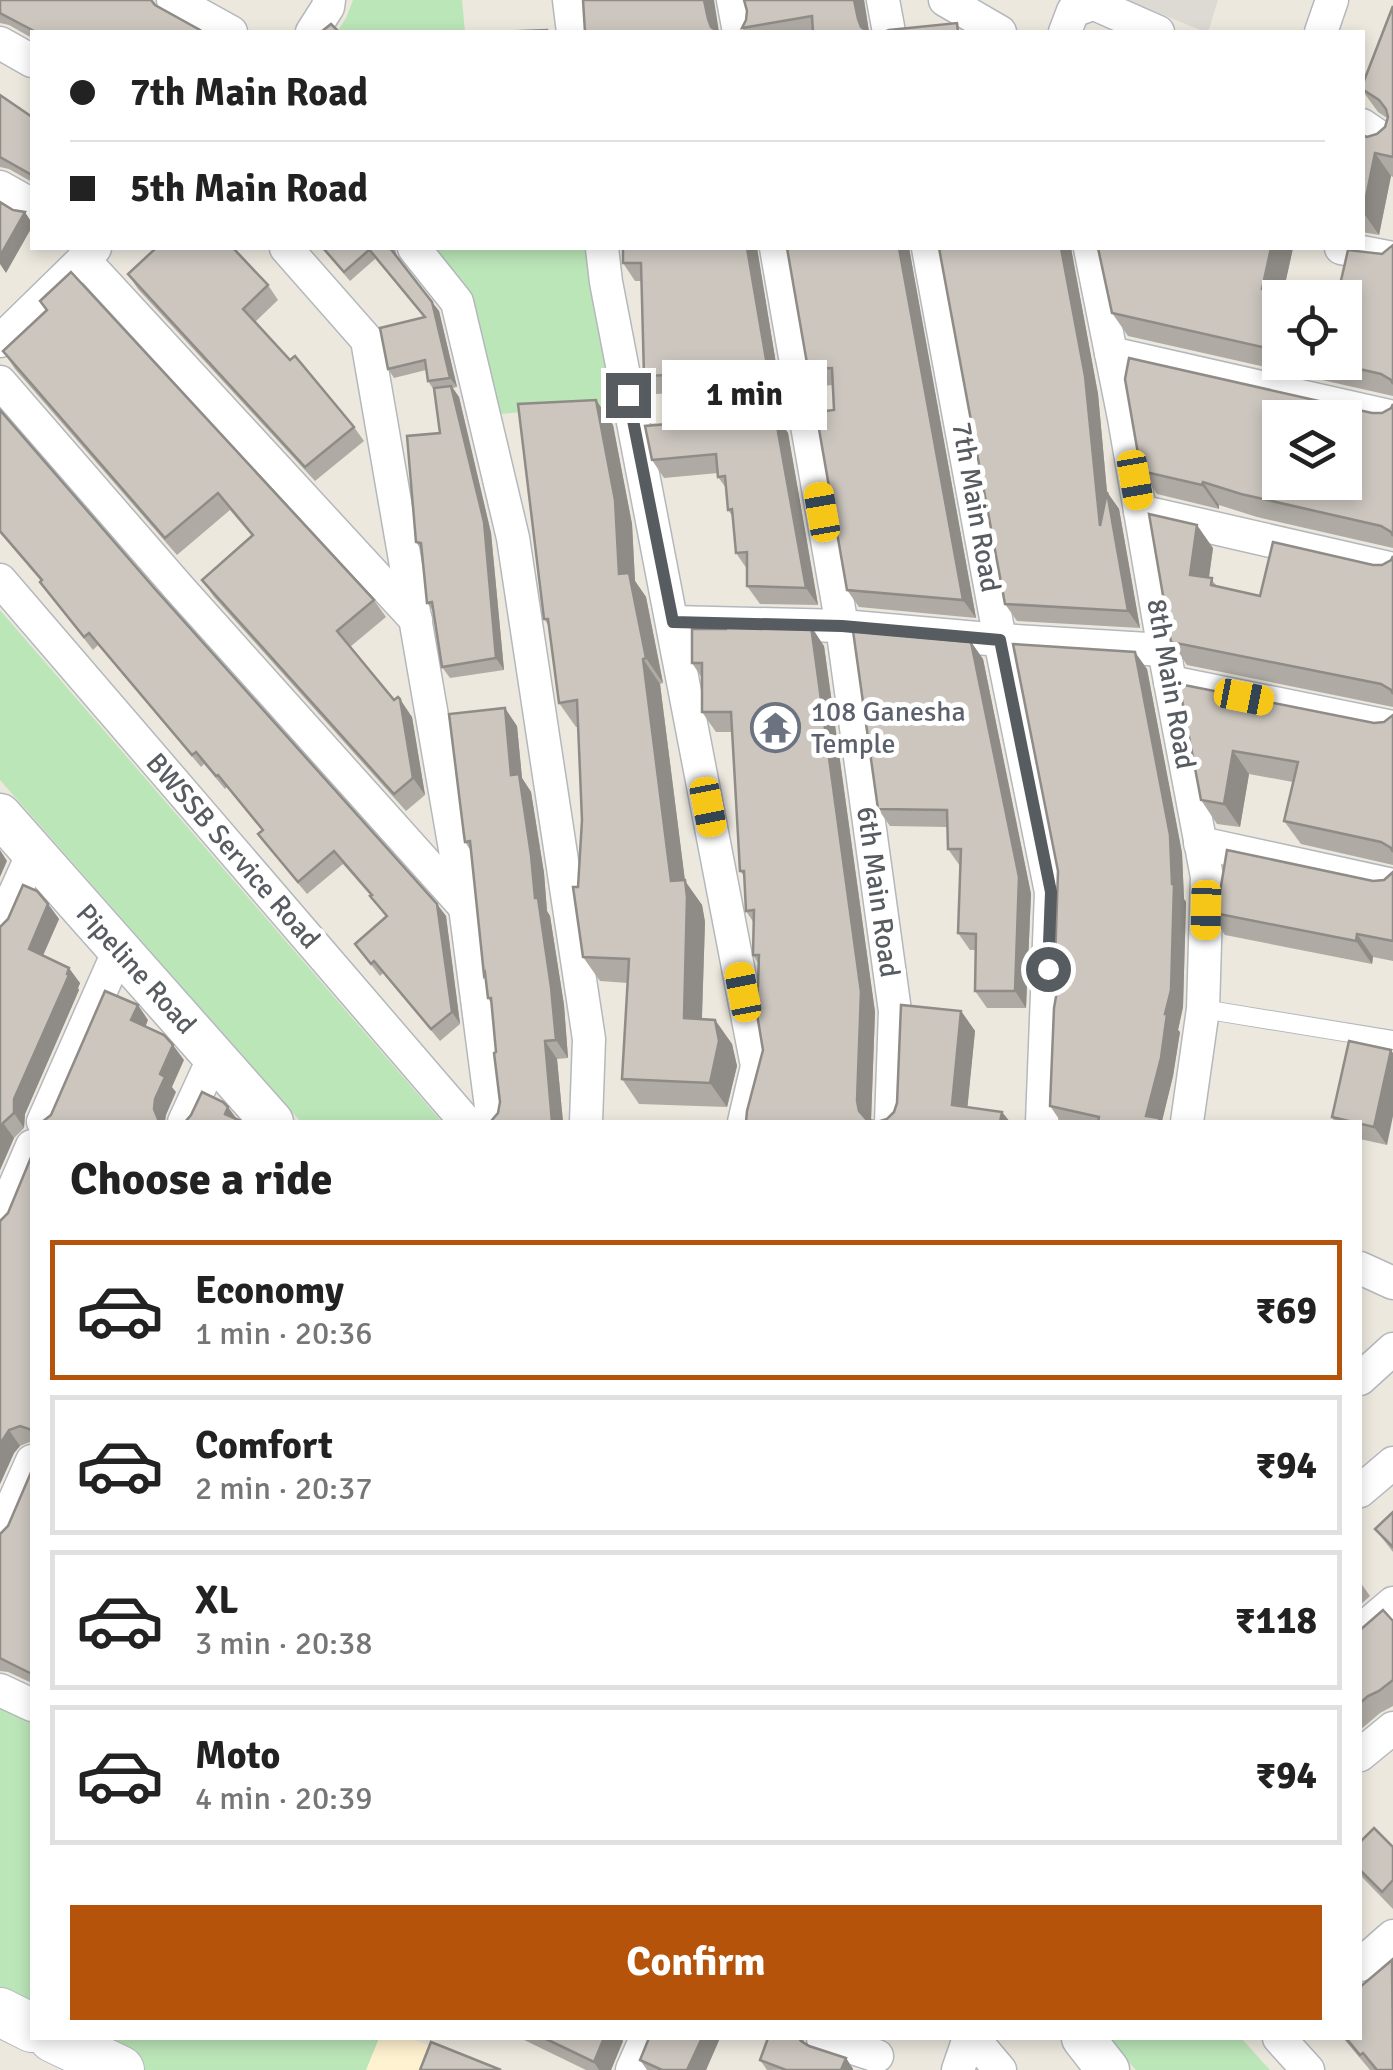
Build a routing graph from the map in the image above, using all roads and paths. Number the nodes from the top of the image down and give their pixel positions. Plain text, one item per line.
1 (173, 0) edge
2 (329, 0) edge
3 (568, 0) edge
4 (734, 0) edge
5 (883, 0) edge
6 (946, 0) edge
7 (1332, 0) edge
8 (1076, 13) edge
9 (227, 30) edge
10 (313, 30) edge
11 (573, 30) edge
12 (739, 30) edge
13 (888, 30) edge
14 (997, 30) edge
15 (1154, 30) edge
16 (1321, 30) edge
17 (0, 44) edge
18 (30, 59) edge
19 (0, 187) edge
20 (30, 204) edge
21 (288, 250) edge
22 (416, 250) edge
23 (602, 250) edge
24 (776, 250) edge
25 (928, 250) edge
26 (1090, 250) edge
27 (1351, 250) edge
28 (89, 253) edge
29 (1393, 258) edge
30 (6, 325) edge
31 (1111, 353) junction
32 (0, 382) edge
33 (1393, 417) edge
34 (1140, 511) junction
35 (1393, 569) edge
36 (0, 580) edge
37 (416, 620) junction
38 (673, 622) junction
39 (842, 626) junction
40 (1000, 640) junction
41 (1167, 666) junction
42 (1393, 727) edge
43 (0, 815) edge
44 (1200, 843) junction
45 (33, 853) junction
46 (1393, 885) edge
47 (465, 907) junction
48 (0, 926) edge
49 (118, 950) junction
50 (1204, 1009) junction
51 (1393, 1040) edge
52 (214, 1057) junction
53 (44, 1120) edge
54 (185, 1120) edge
55 (270, 1120) edge
56 (464, 1120) edge
57 (494, 1120) edge
58 (586, 1120) edge
59 (744, 1120) edge
60 (890, 1120) edge
61 (1042, 1120) edge
62 (1188, 1120) edge
63 (30, 1151) edge
64 (0, 1220) edge
65 (1362, 1269) edge
66 (1393, 1283) edge
67 (1393, 1349) edge
68 (1362, 1376) edge
69 (1393, 1462) edge
70 (30, 1466) edge
71 (1362, 1489) edge
72 (0, 1534) edge
73 (1393, 1603) edge
74 (1362, 1629) edge
75 (0, 1690) edge
76 (30, 1704) edge
77 (1393, 1728) edge
78 (1362, 1754) edge
79 (1393, 1936) edge
80 (1362, 1963) edge
81 (0, 2012) edge
82 (30, 2027) edge
83 (56, 2040) edge
84 (645, 2040) edge
85 (830, 2040) edge
86 (970, 2040) edge
87 (973, 2040) edge
88 (1085, 2040) edge
89 (1281, 2040) edge
90 (878, 2055) edge
91 (120, 2070) edge
92 (632, 2070) edge
93 (958, 2070) edge
94 (1000, 2070) edge
95 (1108, 2070) edge
96 (1308, 2070) edge

1 - 9 street
2 - 10 street
3 - 11 street
4 - 12 street
5 - 13 street
6 - 14 street
7 - 16 street
8 - 15 street
17 - 18 street
19 - 20 street
21 - 37 street
22 - 58 street
23 - 38 street
24 - 39 street, 6th Main Road
25 - 40 street, 7th Main Road
26 - 31 street, 8th Main Road
27 - 29 street
28 - 30 street
28 - 37 street
31 - 33 street
31 - 34 street, 8th Main Road
32 - 47 street
34 - 35 street
34 - 41 street, 8th Main Road
36 - 56 street, BWSSB Service Road
37 - 47 street
38 - 39 street
38 - 59 street
39 - 40 street
39 - 60 street, 6th Main Road
40 - 41 street
40 - 61 street, 7th Main Road
41 - 42 street
41 - 44 street, 8th Main Road
43 - 45 street, Pipeline Road
44 - 46 street
44 - 50 street, 8th Main Road
45 - 48 street
45 - 49 street, Pipeline Road
47 - 57 street
49 - 52 street, Pipeline Road
49 - 53 street
50 - 51 lane
50 - 62 street, 8th Main Road
52 - 54 street
52 - 55 street, Pipeline Road
63 - 64 street
65 - 66 street
67 - 68 street
69 - 71 street
70 - 72 street
73 - 74 street
75 - 76 street
77 - 78 street
79 - 80 street
81 - 82 main road
83 - 91 main road
84 - 92 street
85 - 90 street
86 - 93 street
87 - 94 street
88 - 95 street
89 - 96 street

